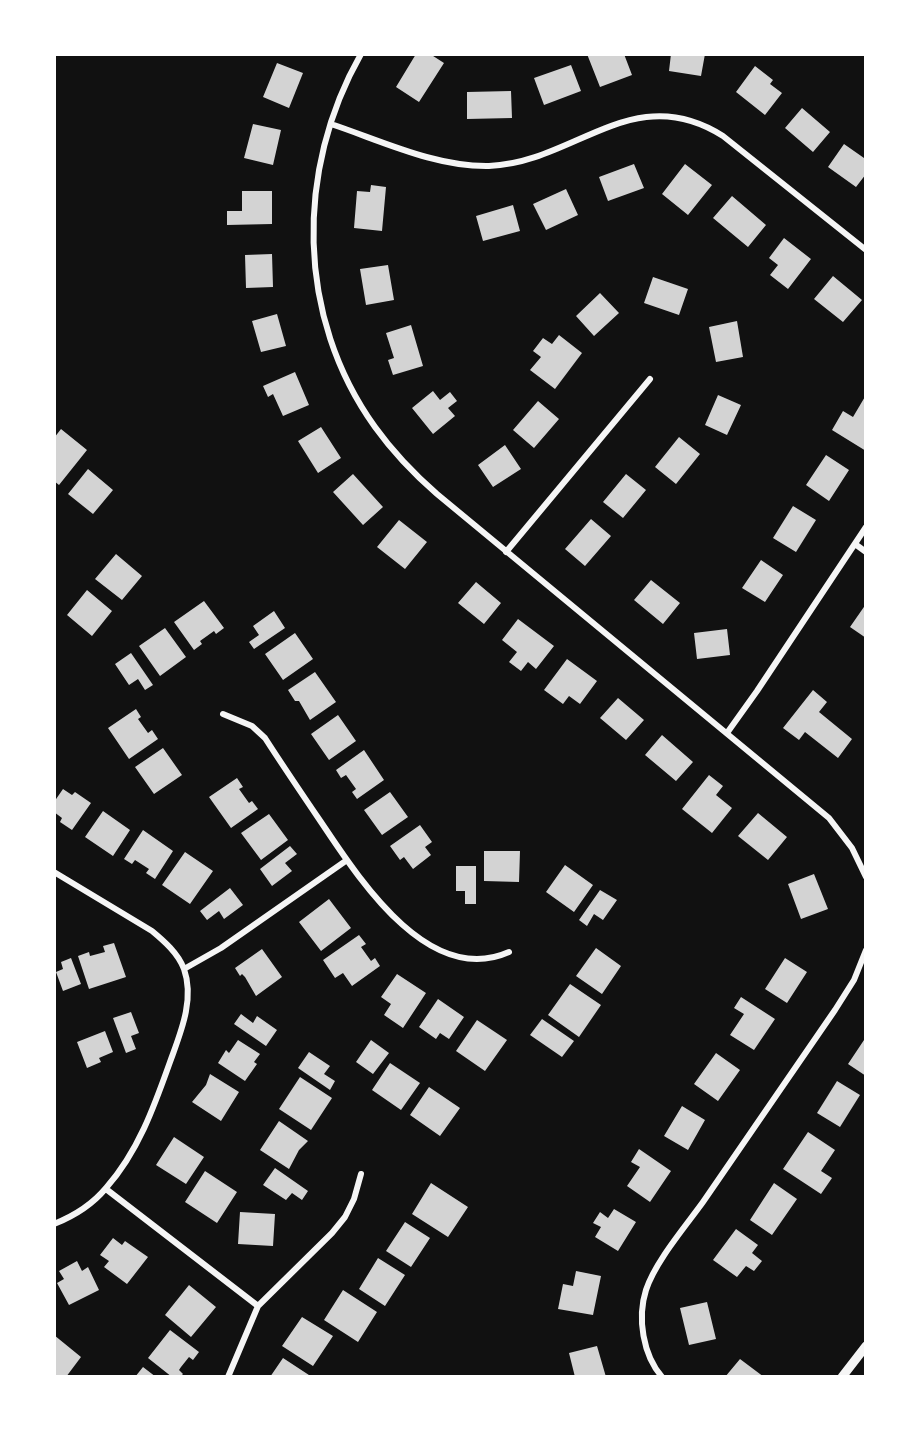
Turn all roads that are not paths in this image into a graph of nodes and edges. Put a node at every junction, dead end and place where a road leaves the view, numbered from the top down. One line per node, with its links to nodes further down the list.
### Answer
1 (361, 54): 2 (street)
2 (331, 124): 3 (street); 7 (street)
3 (866, 250)
4 (650, 379): 7 (street)
5 (866, 527): 6 (street)
6 (855, 544): 8 (street); 10 (street)
7 (506, 552): 10 (street)
8 (866, 552)
9 (223, 714): 11 (street)
10 (727, 733): 13 (street)
11 (347, 860): 15 (street); 16 (street)
12 (54, 872): 16 (street)
13 (866, 878)
14 (866, 950): 23 (street)
15 (509, 952)
16 (184, 969): 18 (street)
17 (361, 1174): 20 (street)
18 (106, 1189): 19 (street); 20 (street)
19 (54, 1224)
20 (258, 1306): 22 (street)
21 (866, 1346): 24 (street)
22 (228, 1377)
23 (662, 1377)
24 (842, 1377)

